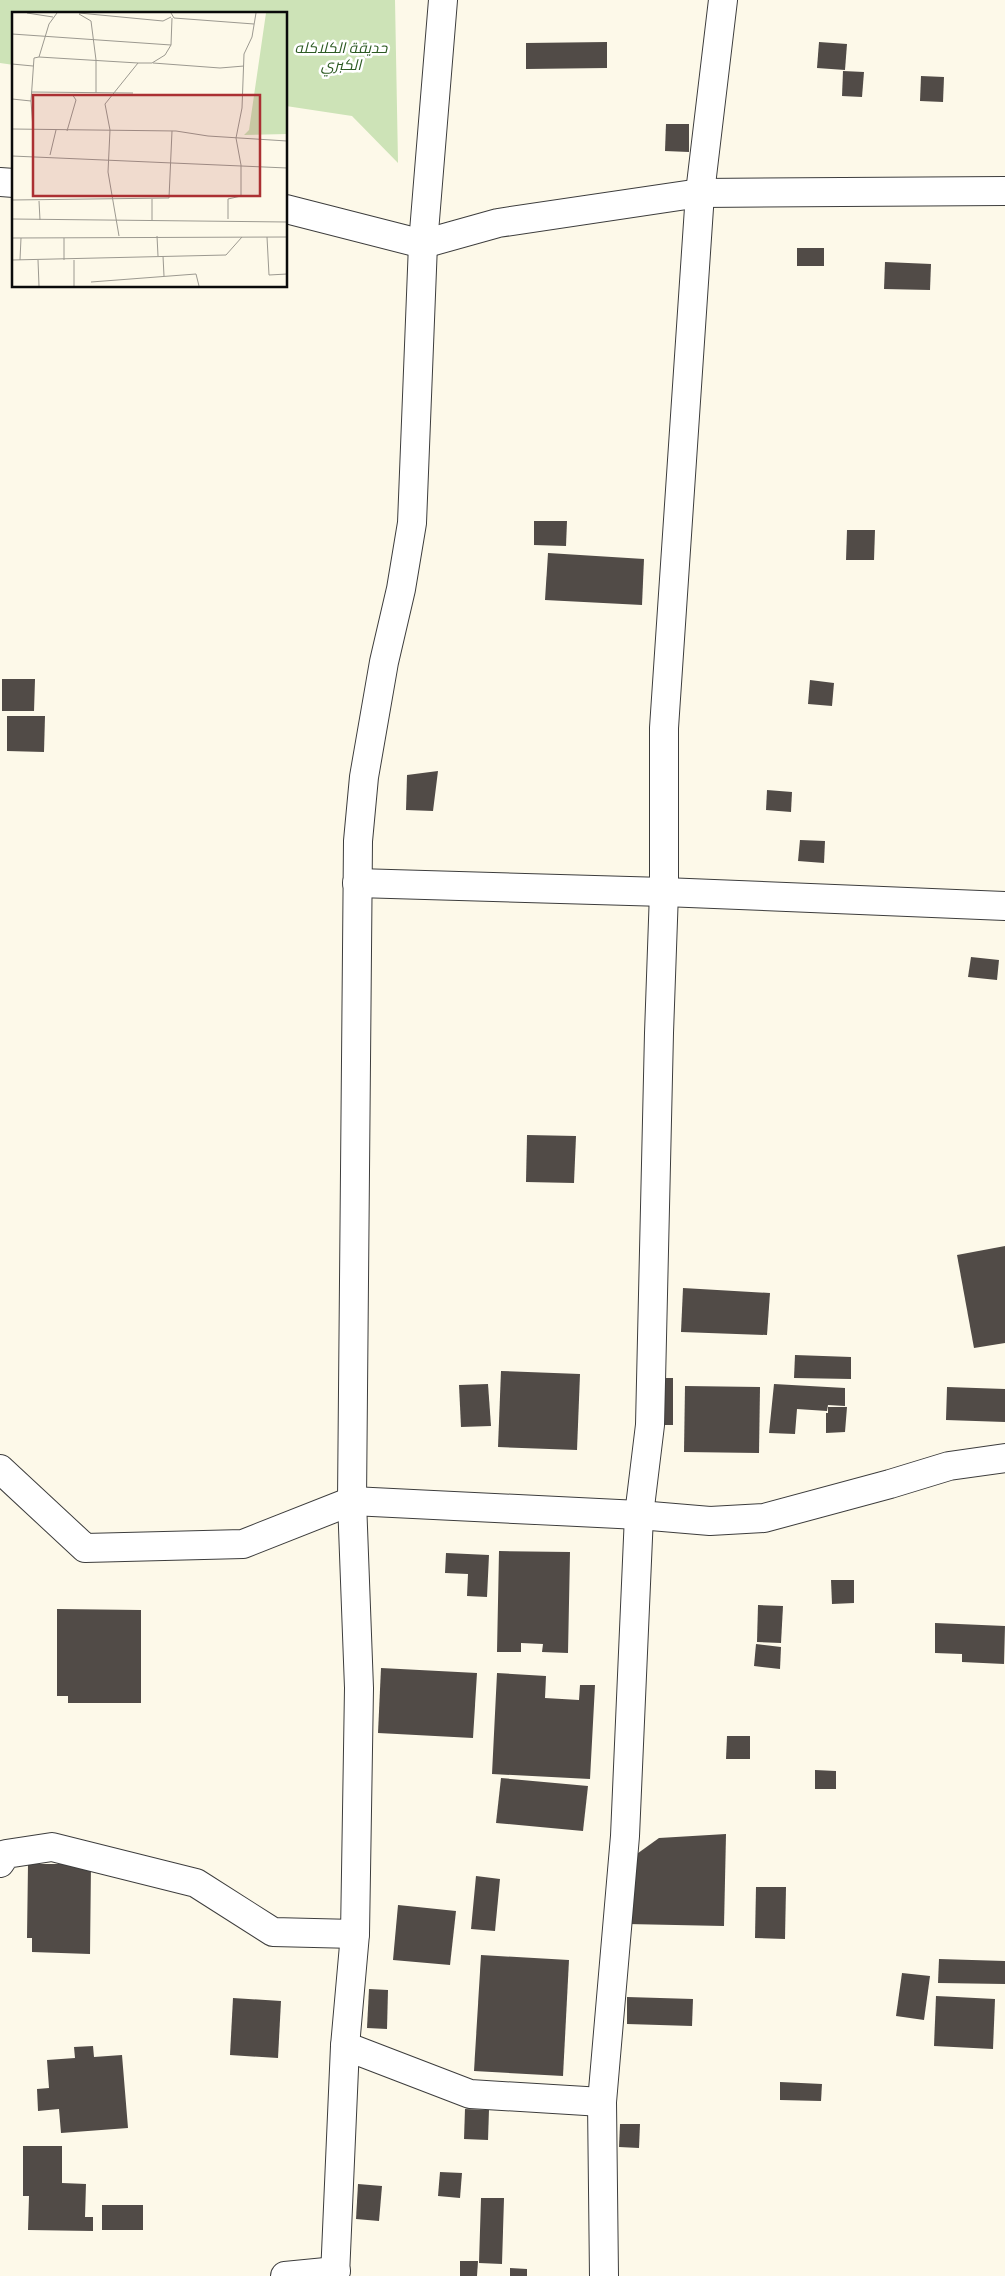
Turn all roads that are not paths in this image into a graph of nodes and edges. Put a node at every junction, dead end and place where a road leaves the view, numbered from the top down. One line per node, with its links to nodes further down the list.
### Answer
1 (442, 0): 6 (street)
2 (723, 0): 4 (street)
3 (1005, 191): 4 (street)
4 (700, 193): 6 (street); 8 (street)
5 (288, 210): 6 (street)
6 (423, 244): 7 (street)
7 (357, 883): 8 (street); 12 (street)
8 (664, 892): 9 (street); 13 (street)
9 (1005, 906)
10 (1005, 1458): 13 (street)
11 (0, 1469): 12 (street)
12 (352, 1501): 13 (street); 15 (street)
13 (639, 1515): 17 (street)
14 (0, 1863): 15 (street)
15 (355, 1934): 16 (street)
16 (345, 2046): 17 (street); 18 (street)
17 (602, 2102): 20 (street)
18 (336, 2274): 19 (street)
19 (285, 2276)
20 (604, 2276)

